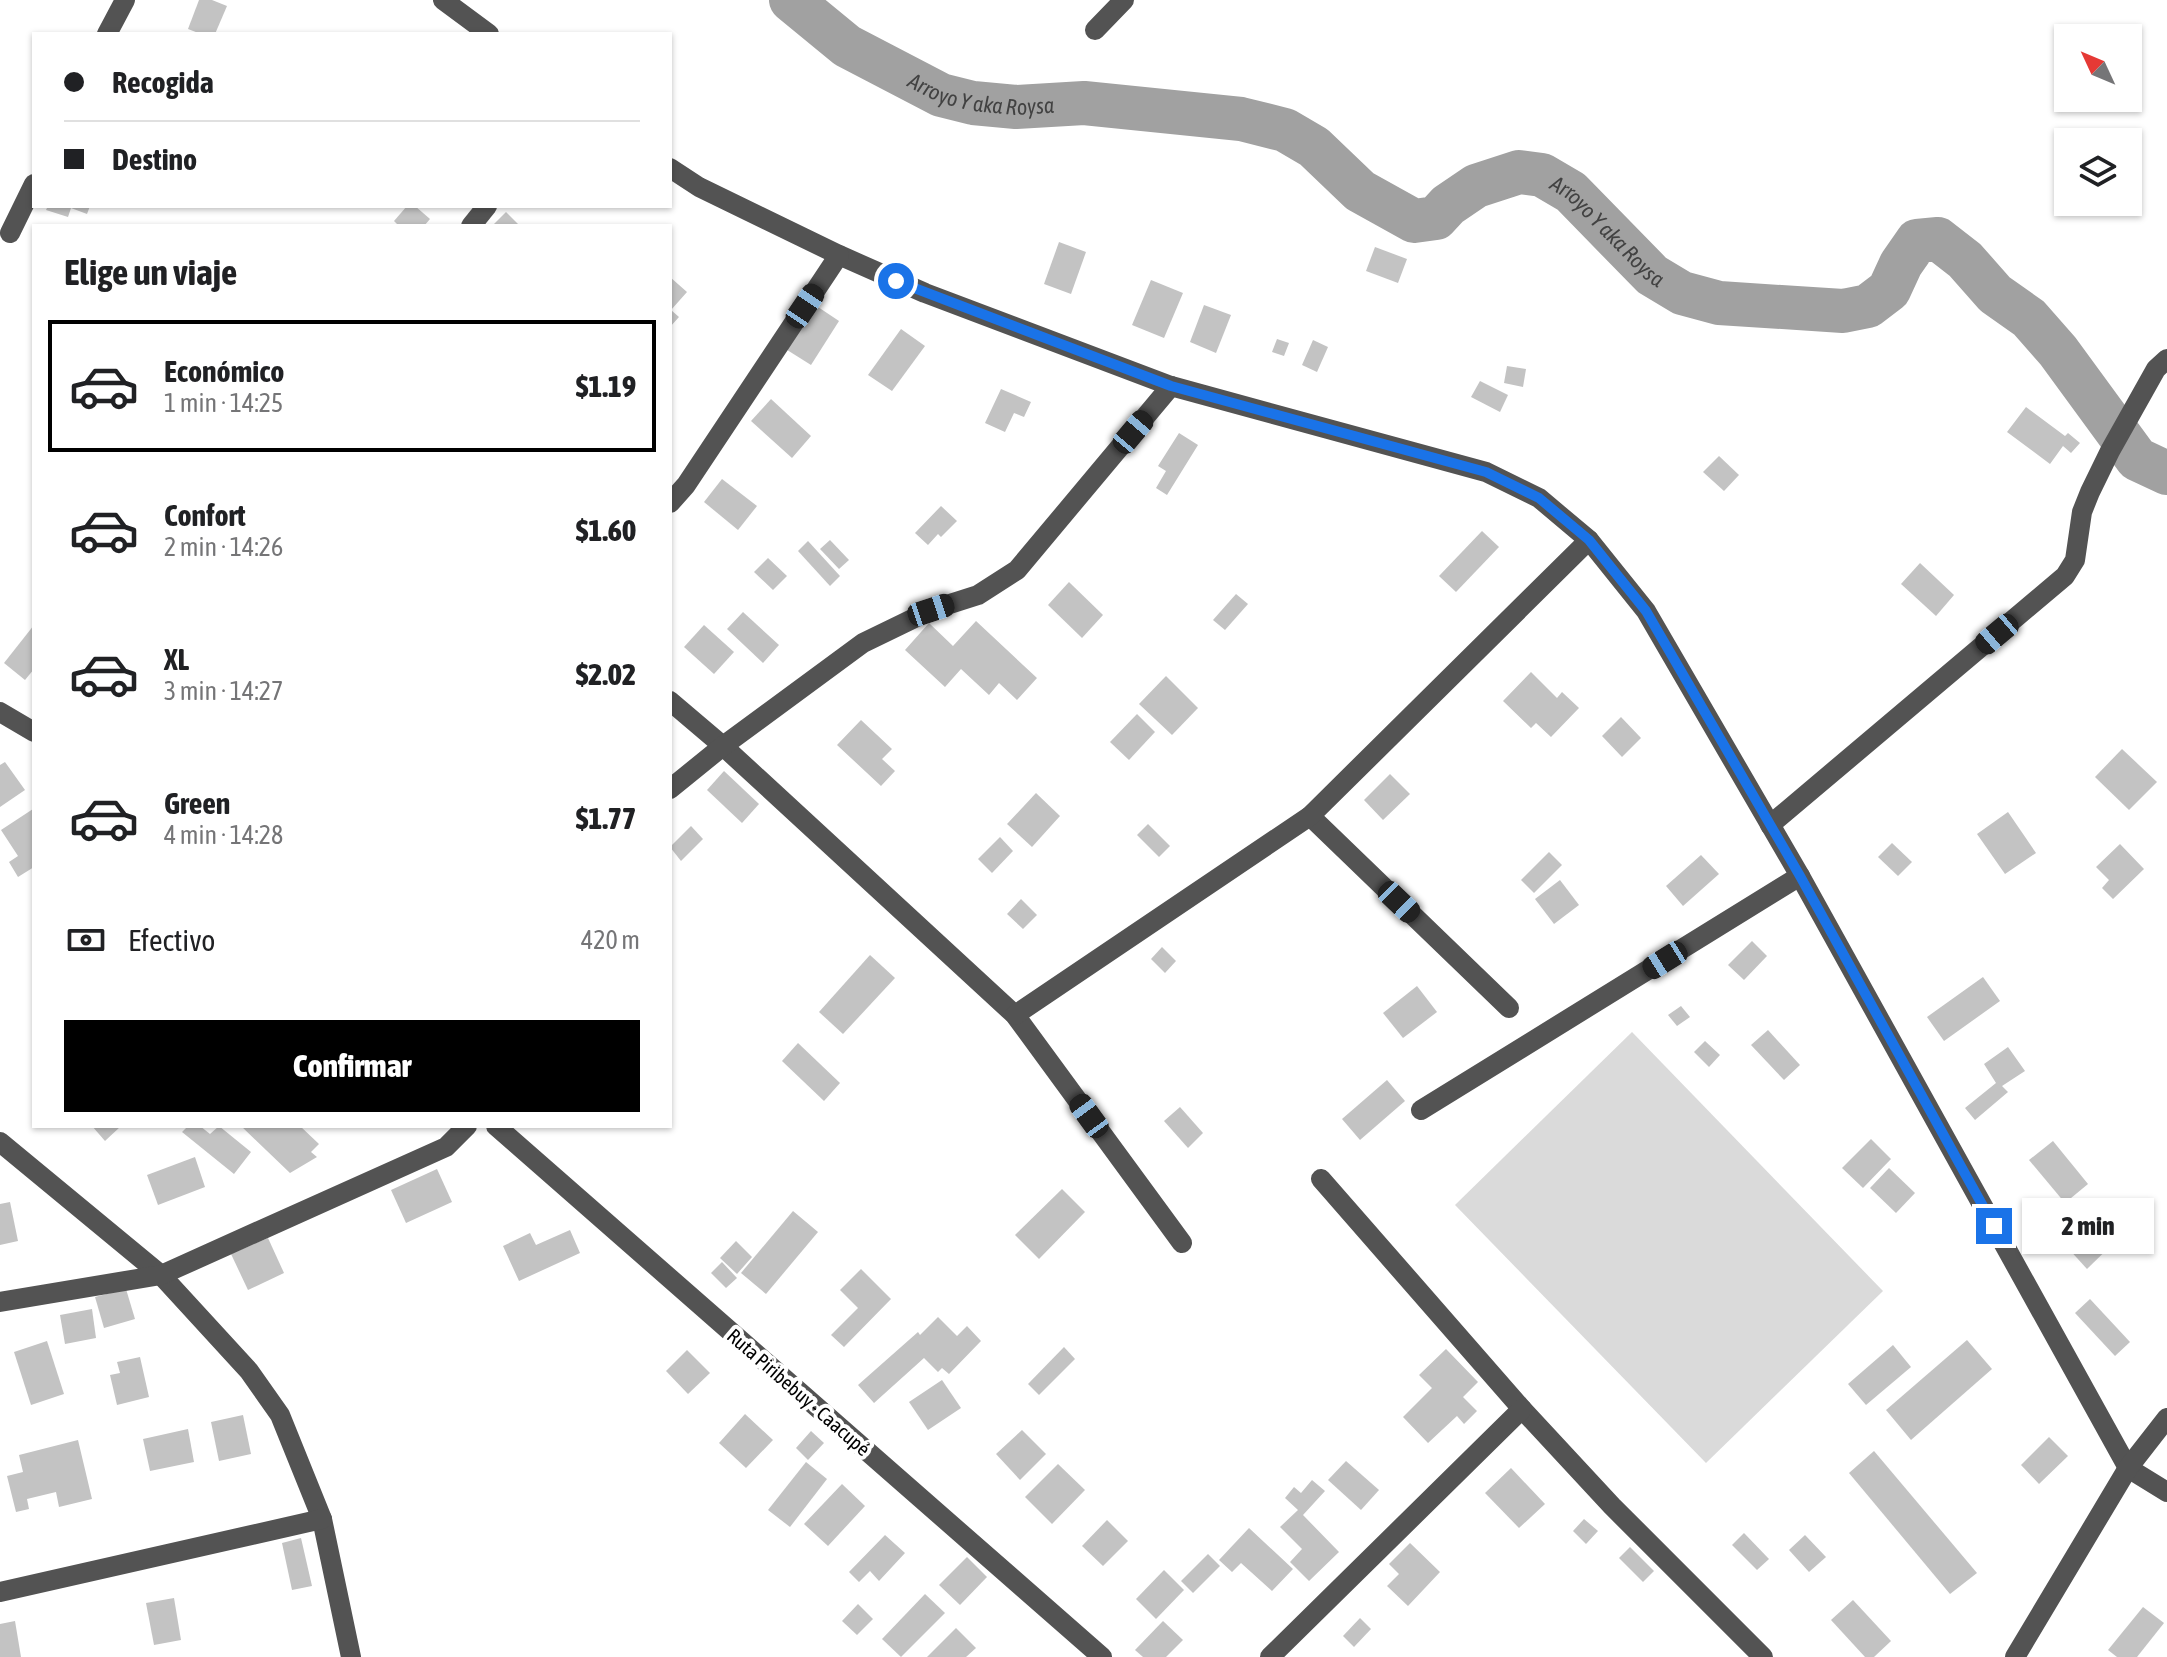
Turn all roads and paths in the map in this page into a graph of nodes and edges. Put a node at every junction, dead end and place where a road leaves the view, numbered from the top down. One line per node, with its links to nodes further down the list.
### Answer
1 (125, 0): 5 (street)
2 (443, 0): 6 (street)
3 (1124, 0): 4 (street)
4 (1095, 30)
5 (108, 32)
6 (486, 32)
7 (672, 169): 12 (street)
8 (32, 188): 11 (street)
9 (485, 208): 10 (street)
10 (473, 224)
11 (10, 233)
12 (839, 255): 14 (street); 15 (street)
13 (2167, 359): 23 (street)
14 (1171, 386): 16 (street); 20 (street)
15 (672, 501)
16 (1589, 540): 22 (street); 23 (street)
17 (672, 703): 20 (street)
18 (0, 712): 19 (street)
19 (32, 731)
20 (723, 746): 21 (street); 26 (street)
21 (672, 787)
22 (1310, 816): 25 (street); 26 (street)
23 (1770, 825): 24 (street)
24 (1800, 876): 27 (street); 37 (street)
25 (1509, 1008)
26 (1015, 1015): 32 (street)
27 (1421, 1110)
28 (465, 1128): 33 (street)
29 (498, 1128): 42 (street, Ruta Piribebuy - Caacupé)
30 (0, 1142): 33 (street)
31 (1321, 1179): 35 (street)
32 (1182, 1243)
33 (161, 1275): 34 (street); 39 (street)
34 (0, 1302)
35 (1522, 1409): 43 (street); 44 (street)
36 (2167, 1418): 37 (street)
37 (2128, 1468): 38 (street); 45 (street)
38 (2167, 1492)
39 (322, 1519): 40 (street); 41 (street)
40 (0, 1592)
41 (351, 1657)
42 (1102, 1657)
43 (1270, 1657)
44 (1763, 1657)
45 (2015, 1657)

